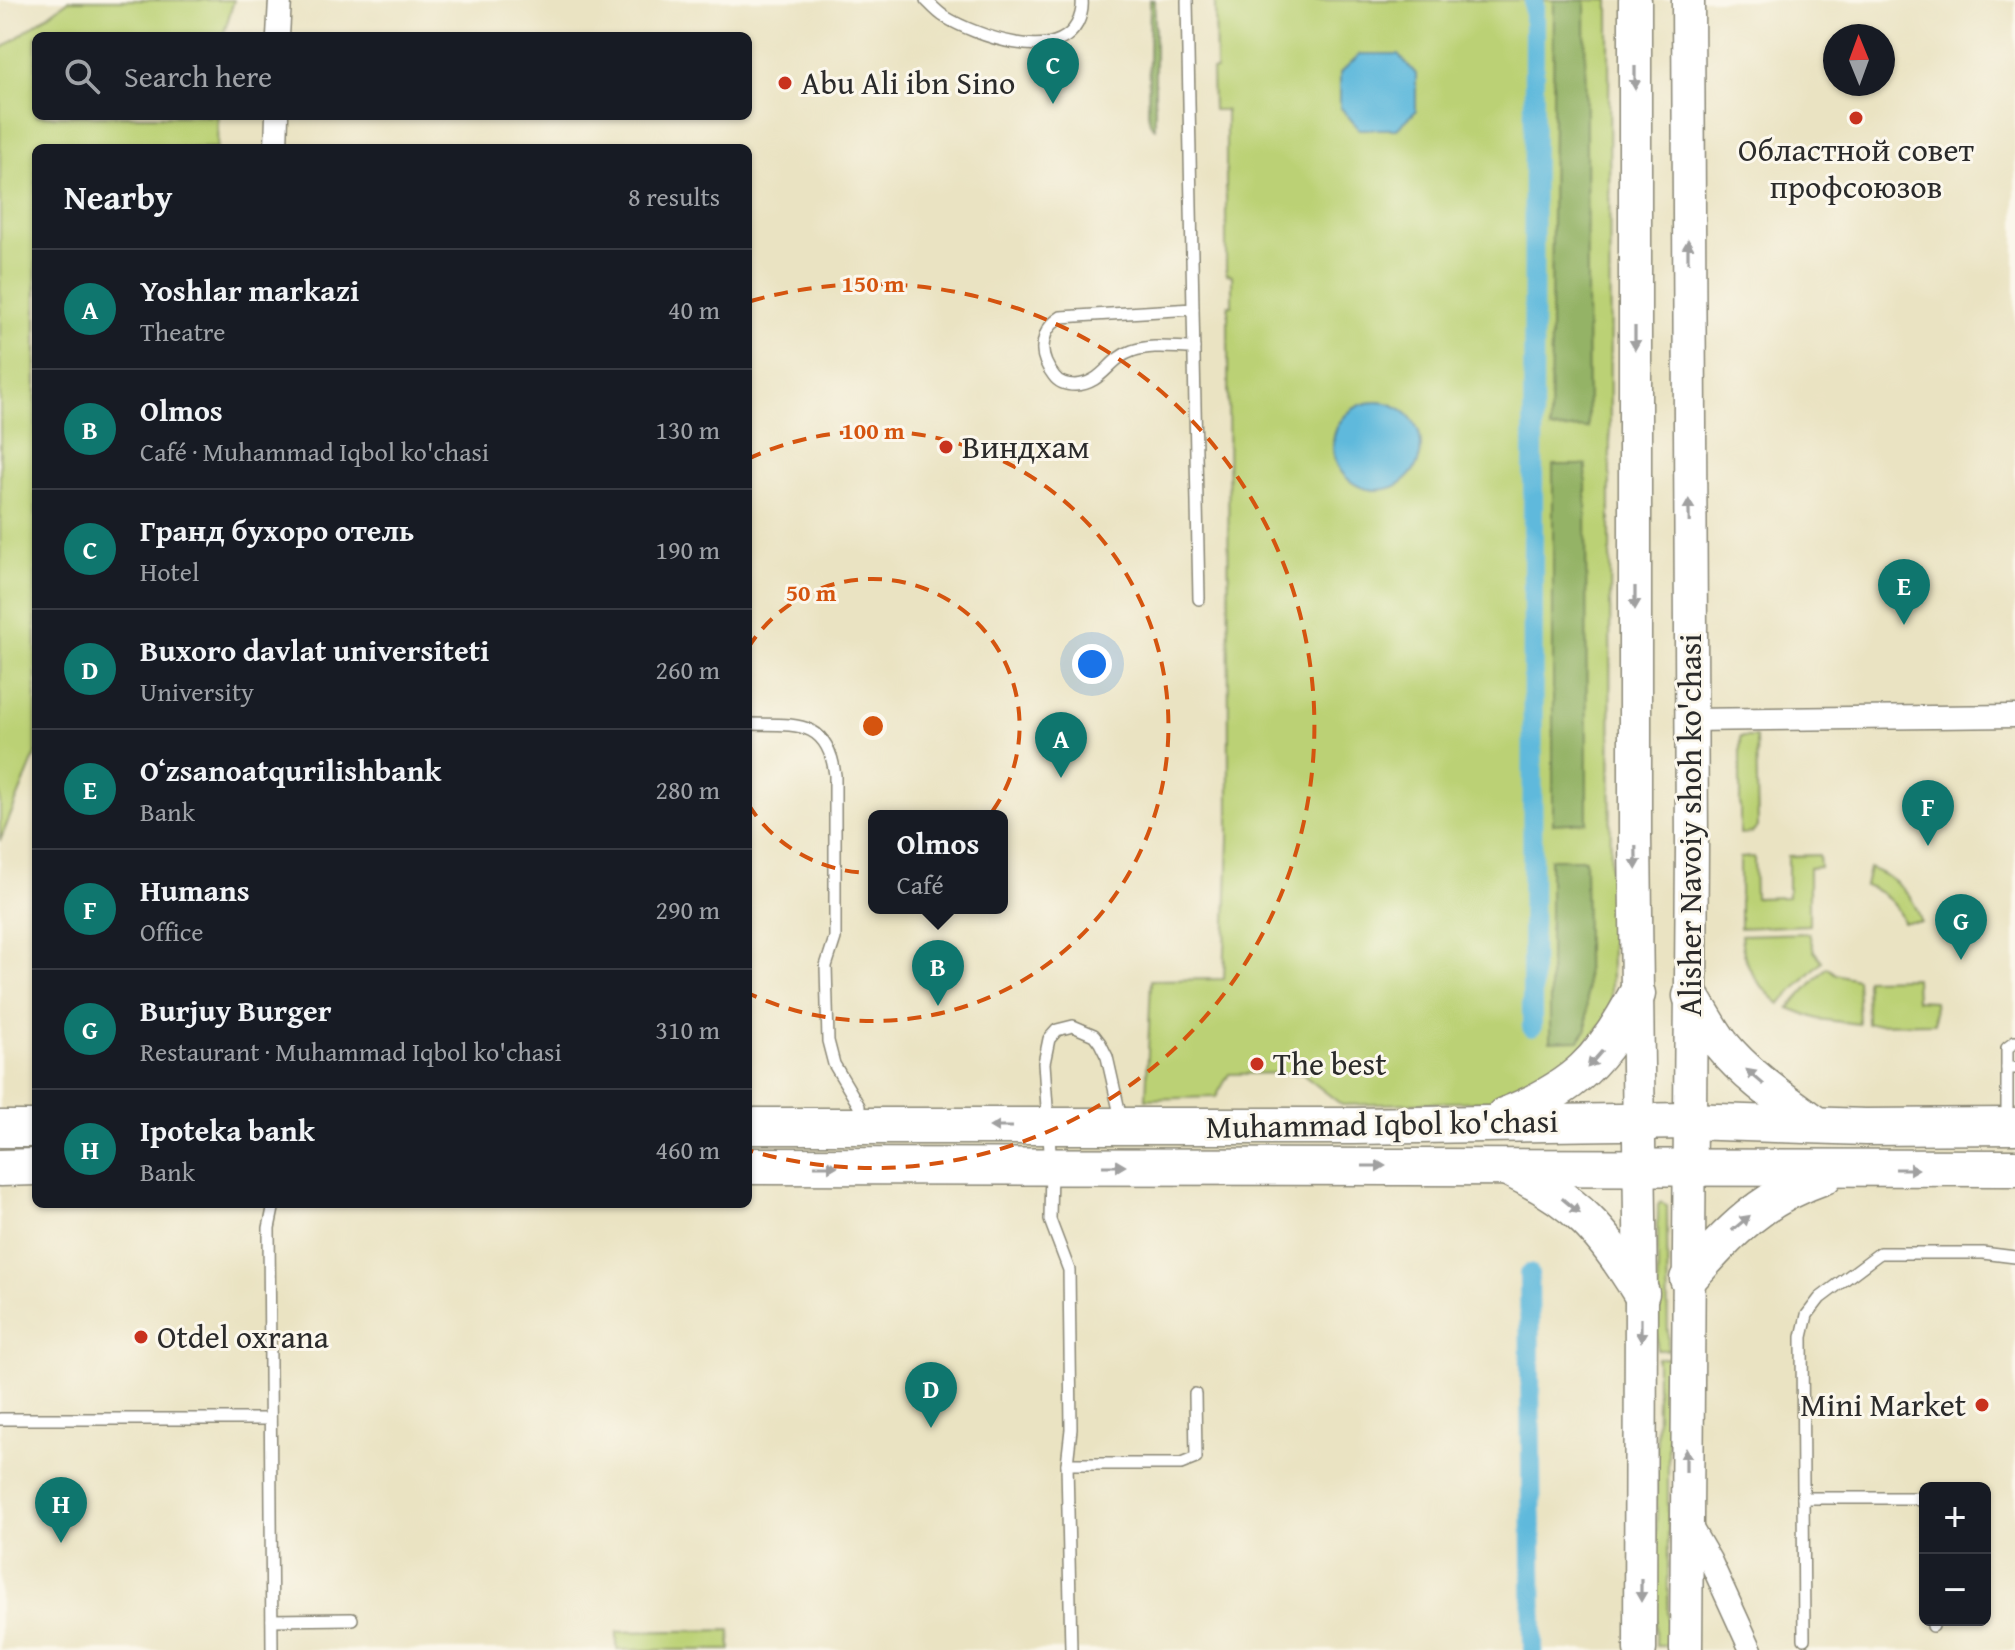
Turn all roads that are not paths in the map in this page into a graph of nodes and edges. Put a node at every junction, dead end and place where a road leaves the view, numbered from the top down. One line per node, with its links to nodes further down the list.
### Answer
1 (280, 0): 7 (street)
2 (926, 0): 3 (lane)
3 (1082, 0)
4 (1187, 0): 10 (lane)
5 (1635, 0): 16 (main road, Alisher Navoiy shoh ko'chasi, one-way to 16)
6 (1688, 0): 14 (main road, Alisher Navoiy shoh ko'chasi, one-way to 6)
7 (278, 32)
8 (277, 120): 9 (street)
9 (276, 144)
10 (1193, 309): 11 (lane); 11 (lane)
11 (1194, 348): 12 (lane)
12 (1199, 599)
13 (2015, 716): 14 (street)
14 (1690, 720): 17 (main road, Alisher Navoiy shoh ko'chasi)
15 (752, 724): 25 (lane)
16 (1637, 994): 21 (main road, one-way to 21); 22 (main road, Alisher Navoiy shoh ko'chasi)
17 (1691, 996): 20 (main road, Alisher Navoiy shoh ko'chasi); 23 (main road, one-way to 17)
18 (2015, 1042): 19 (lane)
19 (2011, 1068): 27 (lane)
20 (1689, 1121): 22 (main road, Muhammad Iqbol ko'chasi); 23 (main road, Muhammad Iqbol ko'chasi); 38 (main road, Alisher Navoiy shoh ko'chasi)
21 (1489, 1122): 22 (main road, Muhammad Iqbol ko'chasi); 26 (main road, Muhammad Iqbol ko'chasi)
22 (1639, 1122): 36 (main road, Alisher Navoiy shoh ko'chasi)
23 (1816, 1124): 27 (main road, Muhammad Iqbol ko'chasi)
24 (752, 1126): 25 (main road, Muhammad Iqbol ko'chasi)
25 (859, 1126): 28 (main road, Muhammad Iqbol ko'chasi, one-way to 25)
26 (1123, 1126): 28 (main road, Muhammad Iqbol ko'chasi); 28 (lane)
27 (2011, 1126)
28 (1048, 1127): 32 (lane)
29 (0, 1129): 30 (main road)
30 (32, 1129)
31 (752, 1166): 32 (main road, Muhammad Iqbol ko'chasi, one-way to 32)
32 (1051, 1166): 34 (main road, Muhammad Iqbol ko'chasi, one-way to 34); 47 (lane)
33 (32, 1167): 35 (main road)
34 (1505, 1167): 36 (main road, Muhammad Iqbol ko'chasi); 43 (main road, one-way to 43)
35 (0, 1168)
36 (1639, 1168): 38 (main road, Muhammad Iqbol ko'chasi); 43 (main road, Alisher Navoiy shoh ko'chasi)
37 (2015, 1168): 39 (main road, Muhammad Iqbol ko'chasi, one-way to 37)
38 (1689, 1169): 39 (main road, Muhammad Iqbol ko'chasi); 42 (main road, Alisher Navoiy shoh ko'chasi)
39 (1842, 1169): 42 (main road, one-way to 39)
40 (273, 1208): 46 (lane)
41 (2015, 1257): 48 (lane)
42 (1688, 1279): 50 (main road, Alisher Navoiy shoh ko'chasi, one-way to 42)
43 (1641, 1293): 56 (main road, Alisher Navoiy shoh ko'chasi, one-way to 56)
44 (1195, 1394): 47 (lane)
45 (0, 1419): 46 (lane)
46 (270, 1419): 52 (lane)
47 (1067, 1464): 55 (lane)
48 (1803, 1498): 49 (lane); 53 (lane)
49 (1919, 1500)
50 (1686, 1519): 57 (main road, Alisher Navoiy shoh ko'chasi); 58 (street)
51 (352, 1619): 52 (lane)
52 (272, 1620): 54 (lane)
53 (1804, 1639)
54 (272, 1650)
55 (1071, 1650)
56 (1640, 1650)
57 (1686, 1650)
58 (1751, 1650)

